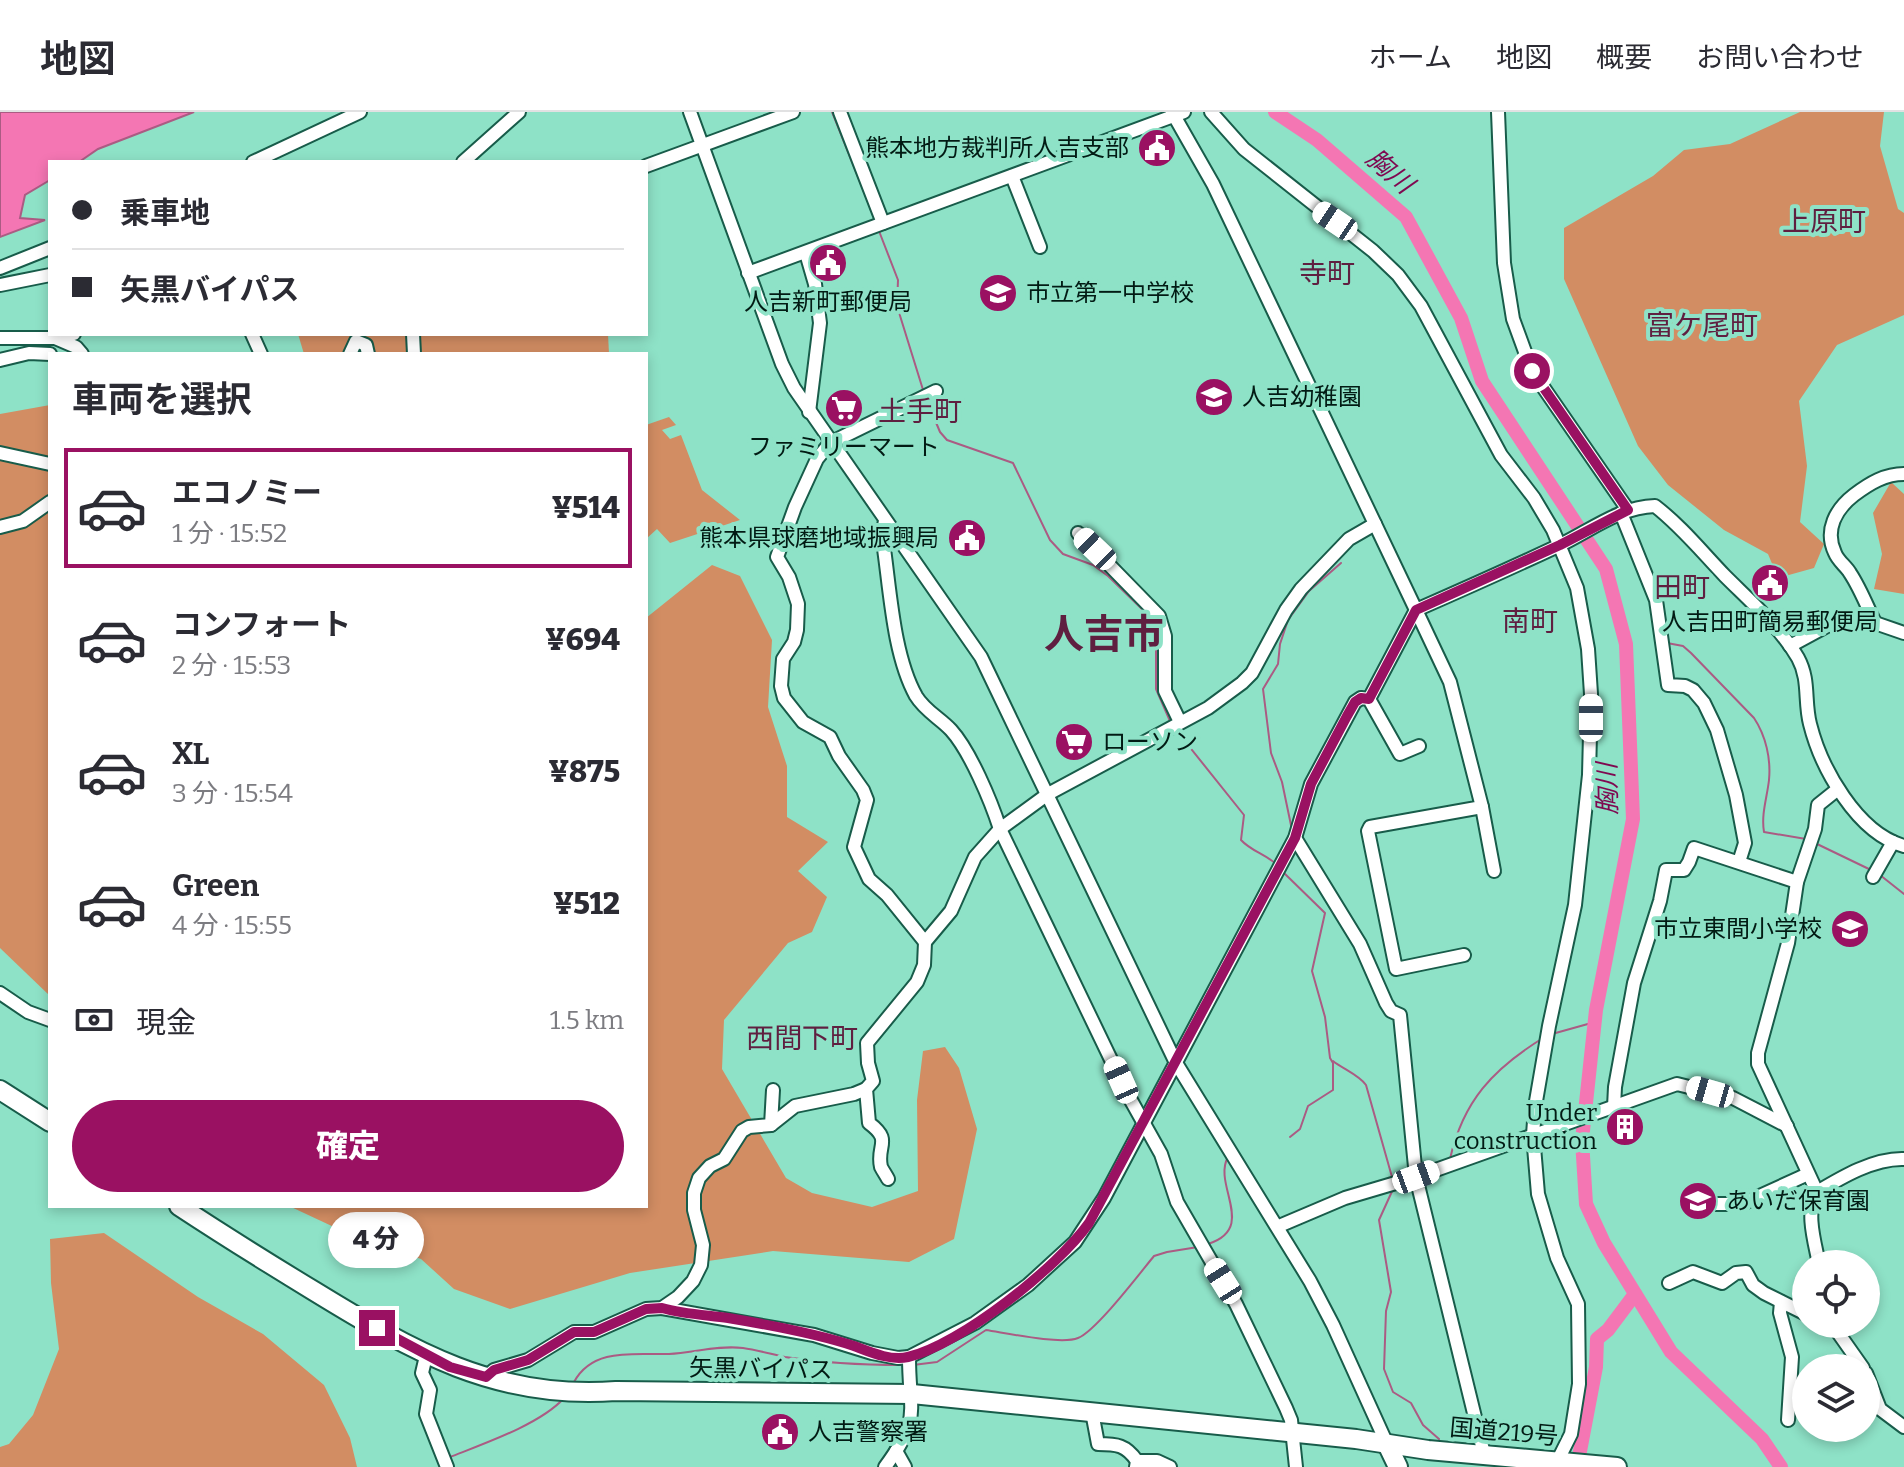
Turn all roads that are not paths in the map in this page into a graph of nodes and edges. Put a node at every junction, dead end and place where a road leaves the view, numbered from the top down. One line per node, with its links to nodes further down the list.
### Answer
1 (360, 112): 10 (street)
2 (519, 112): 11 (street)
3 (690, 112): 9 (street)
4 (793, 112): 9 (street)
5 (840, 112): 14 (street)
6 (1211, 112): 42 (street)
7 (1498, 112): 37 (street)
8 (1177, 114): 13 (street); 39 (street)
9 (702, 146): 12 (street); 19 (street)
10 (257, 160)
11 (465, 160)
12 (648, 165)
13 (1012, 176): 14 (street); 15 (street)
14 (883, 223): 17 (street)
15 (1040, 247)
16 (48, 249): 18 (street)
17 (806, 253): 19 (street); 31 (street)
18 (0, 268)
19 (748, 273): 31 (street)
20 (48, 275): 21 (street)
21 (0, 285)
22 (64, 336): 24 (street)
23 (0, 338): 24 (street)
24 (55, 338): 25 (street)
25 (80, 352)
26 (351, 352): 27 (street)
27 (368, 352)
28 (48, 354): 29 (street)
29 (0, 360)
30 (936, 391): 32 (street)
31 (809, 412): 32 (street)
32 (830, 443): 38 (street); 60 (street)
33 (0, 453): 34 (street)
34 (48, 464)
35 (1904, 474): 44 (street)
36 (48, 503): 40 (street)
37 (1624, 512): 42 (street); 46 (street); 56 (street)
38 (885, 521): 51 (street); 53 (street)
39 (1375, 524): 43 (street); 48 (street)
40 (0, 527)
41 (1078, 533): 48 (street)
42 (1563, 544): 43 (street); 73 (street)
43 (1416, 610): 47 (street); 52 (street)
44 (1875, 623): 45 (street); 46 (street)
45 (1904, 633)
46 (1790, 646): 50 (street)
47 (1369, 699): 49 (street); 54 (street)
48 (1180, 722): 51 (street)
49 (1419, 746)
50 (1838, 789): 55 (street); 59 (street)
51 (1048, 794): 53 (street); 64 (street)
52 (1482, 807): 57 (street); 61 (street)
53 (1000, 829): 60 (street); 70 (street)
54 (1295, 838): 64 (street); 76 (street)
55 (1898, 844): 58 (street)
56 (1739, 862): 59 (street); 68 (street)
57 (1494, 871)
58 (1873, 877)
59 (1797, 882): 72 (street)
60 (925, 942): 65 (street)
61 (1464, 955)
62 (0, 993): 63 (street)
63 (48, 1019)
64 (1176, 1063): 70 (street); 81 (street)
65 (866, 1089): 71 (street); 77 (street)
66 (773, 1090): 71 (street)
67 (1, 1096): 69 (highway)
68 (1611, 1108): 72 (street); 73 (street)
69 (48, 1121)
70 (1145, 1122): 88 (street); 95 (street)
71 (771, 1125): 86 (street)
72 (1787, 1126): 75 (street)
73 (1536, 1134): 76 (street); 99 (street)
74 (1904, 1159): 78 (street)
75 (1808, 1174): 78 (street); 79 (street)
76 (1416, 1177): 81 (street); 98 (street)
77 (888, 1179)
78 (1817, 1192): 82 (street)
79 (1713, 1204)
80 (182, 1208): 87 (highway, 矢黒バイパス)
81 (1279, 1226): 96 (street)
82 (1817, 1250)
83 (1669, 1283): 84 (street)
84 (1781, 1302): 85 (street); 93 (street)
85 (1792, 1307)
86 (662, 1308): 88 (street); 89 (street)
87 (426, 1356): 89 (highway, 矢黒バイパス); 101 (street)
88 (909, 1357): 90 (street)
89 (486, 1377): 90 (highway, 矢黒バイパス)
90 (912, 1394): 92 (highway, 矢黒バイパス); 97 (street)
91 (1880, 1409): 94 (street)
92 (1092, 1412): 95 (highway, 矢黒バイパス); 100 (street)
93 (1788, 1420)
94 (1904, 1427)
95 (1293, 1433): 96 (highway, 矢黒バイパス); 105 (street)
96 (1387, 1444): 98 (highway, 国道219号); 106 (highway)
97 (896, 1451): 102 (street); 103 (street)
98 (1484, 1454): 99 (highway, 国道219号)
99 (1563, 1461): 107 (highway, 国道219号)
100 (1136, 1464): 104 (street)
101 (447, 1467)
102 (885, 1467)
103 (905, 1467)
104 (1170, 1467)
105 (1296, 1467)
106 (1398, 1467)
107 (1617, 1467)

